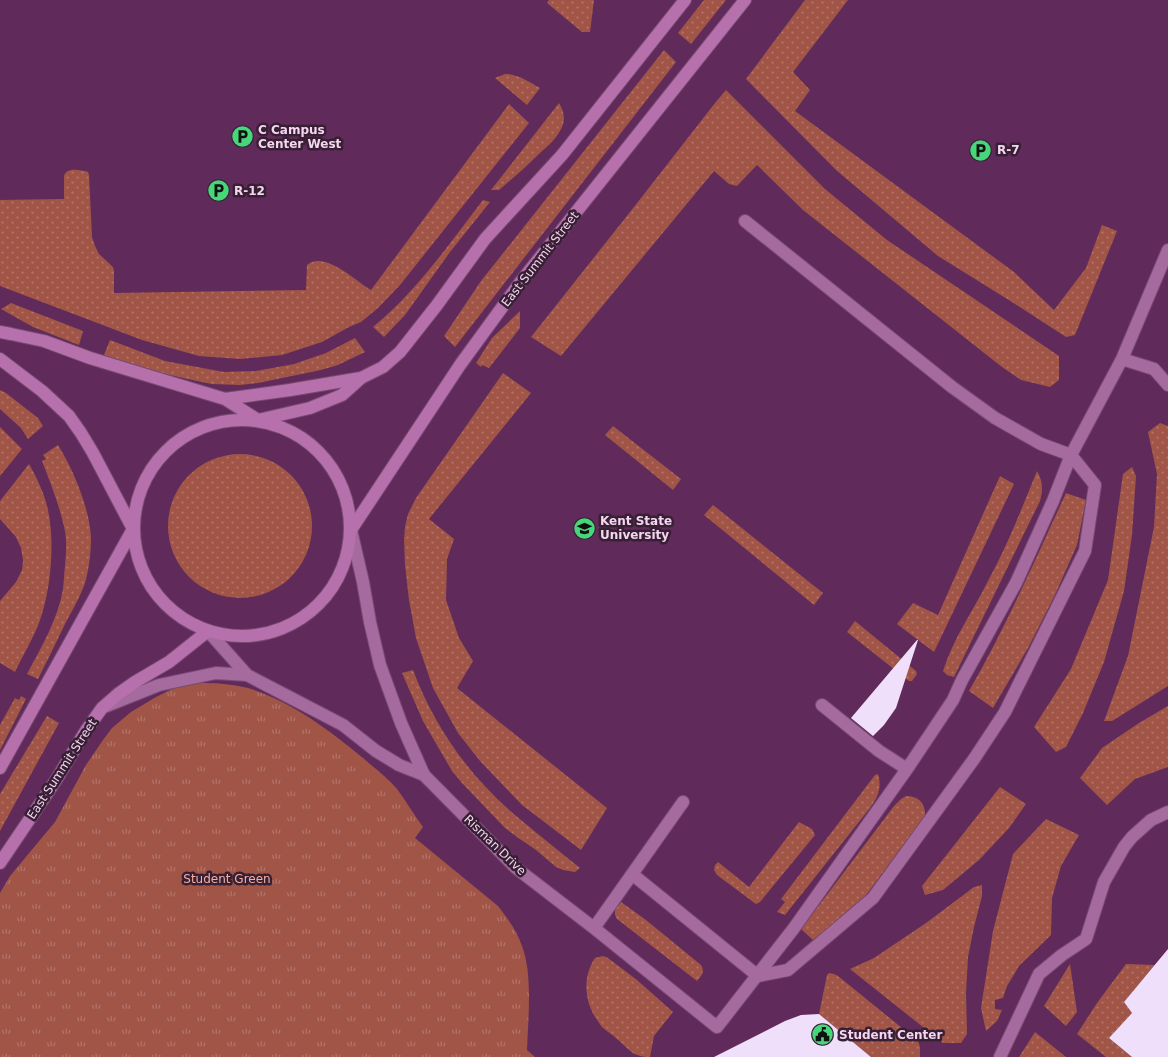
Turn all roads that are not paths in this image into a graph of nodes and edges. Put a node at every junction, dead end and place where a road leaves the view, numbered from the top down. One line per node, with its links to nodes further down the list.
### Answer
1 (685, 0): 8 (main road)
2 (745, 0): 14 (main road, East Summit Street)
3 (745, 221): 12 (street)
4 (1168, 250): 6 (street)
5 (0, 332): 10 (main road)
6 (1122, 358): 9 (street); 12 (street)
7 (0, 360): 13 (main road)
8 (361, 378): 10 (main road); 11 (main road)
9 (1168, 385)
10 (225, 399): 11 (main road)
11 (258, 420): 13 (main road); 14 (main road)
12 (1071, 455): 20 (street); 27 (street)
13 (133, 528): 15 (main road); 19 (main road)
14 (351, 530): 15 (main road); 21 (street)
15 (208, 631): 16 (street); 18 (main road, East Summit Street)
16 (247, 675): 18 (street); 21 (street)
17 (822, 705): 20 (street)
18 (102, 708): 24 (main road, East Summit Street)
19 (0, 768)
20 (907, 769): 27 (street)
21 (424, 775): 26 (street, Risman Drive)
22 (683, 802): 25 (street)
23 (1168, 812): 28 (street)
24 (0, 863)
25 (632, 874): 26 (street); 27 (street)
26 (594, 928): 27 (street, Risman Drive)
27 (758, 976)
28 (1000, 1057)

